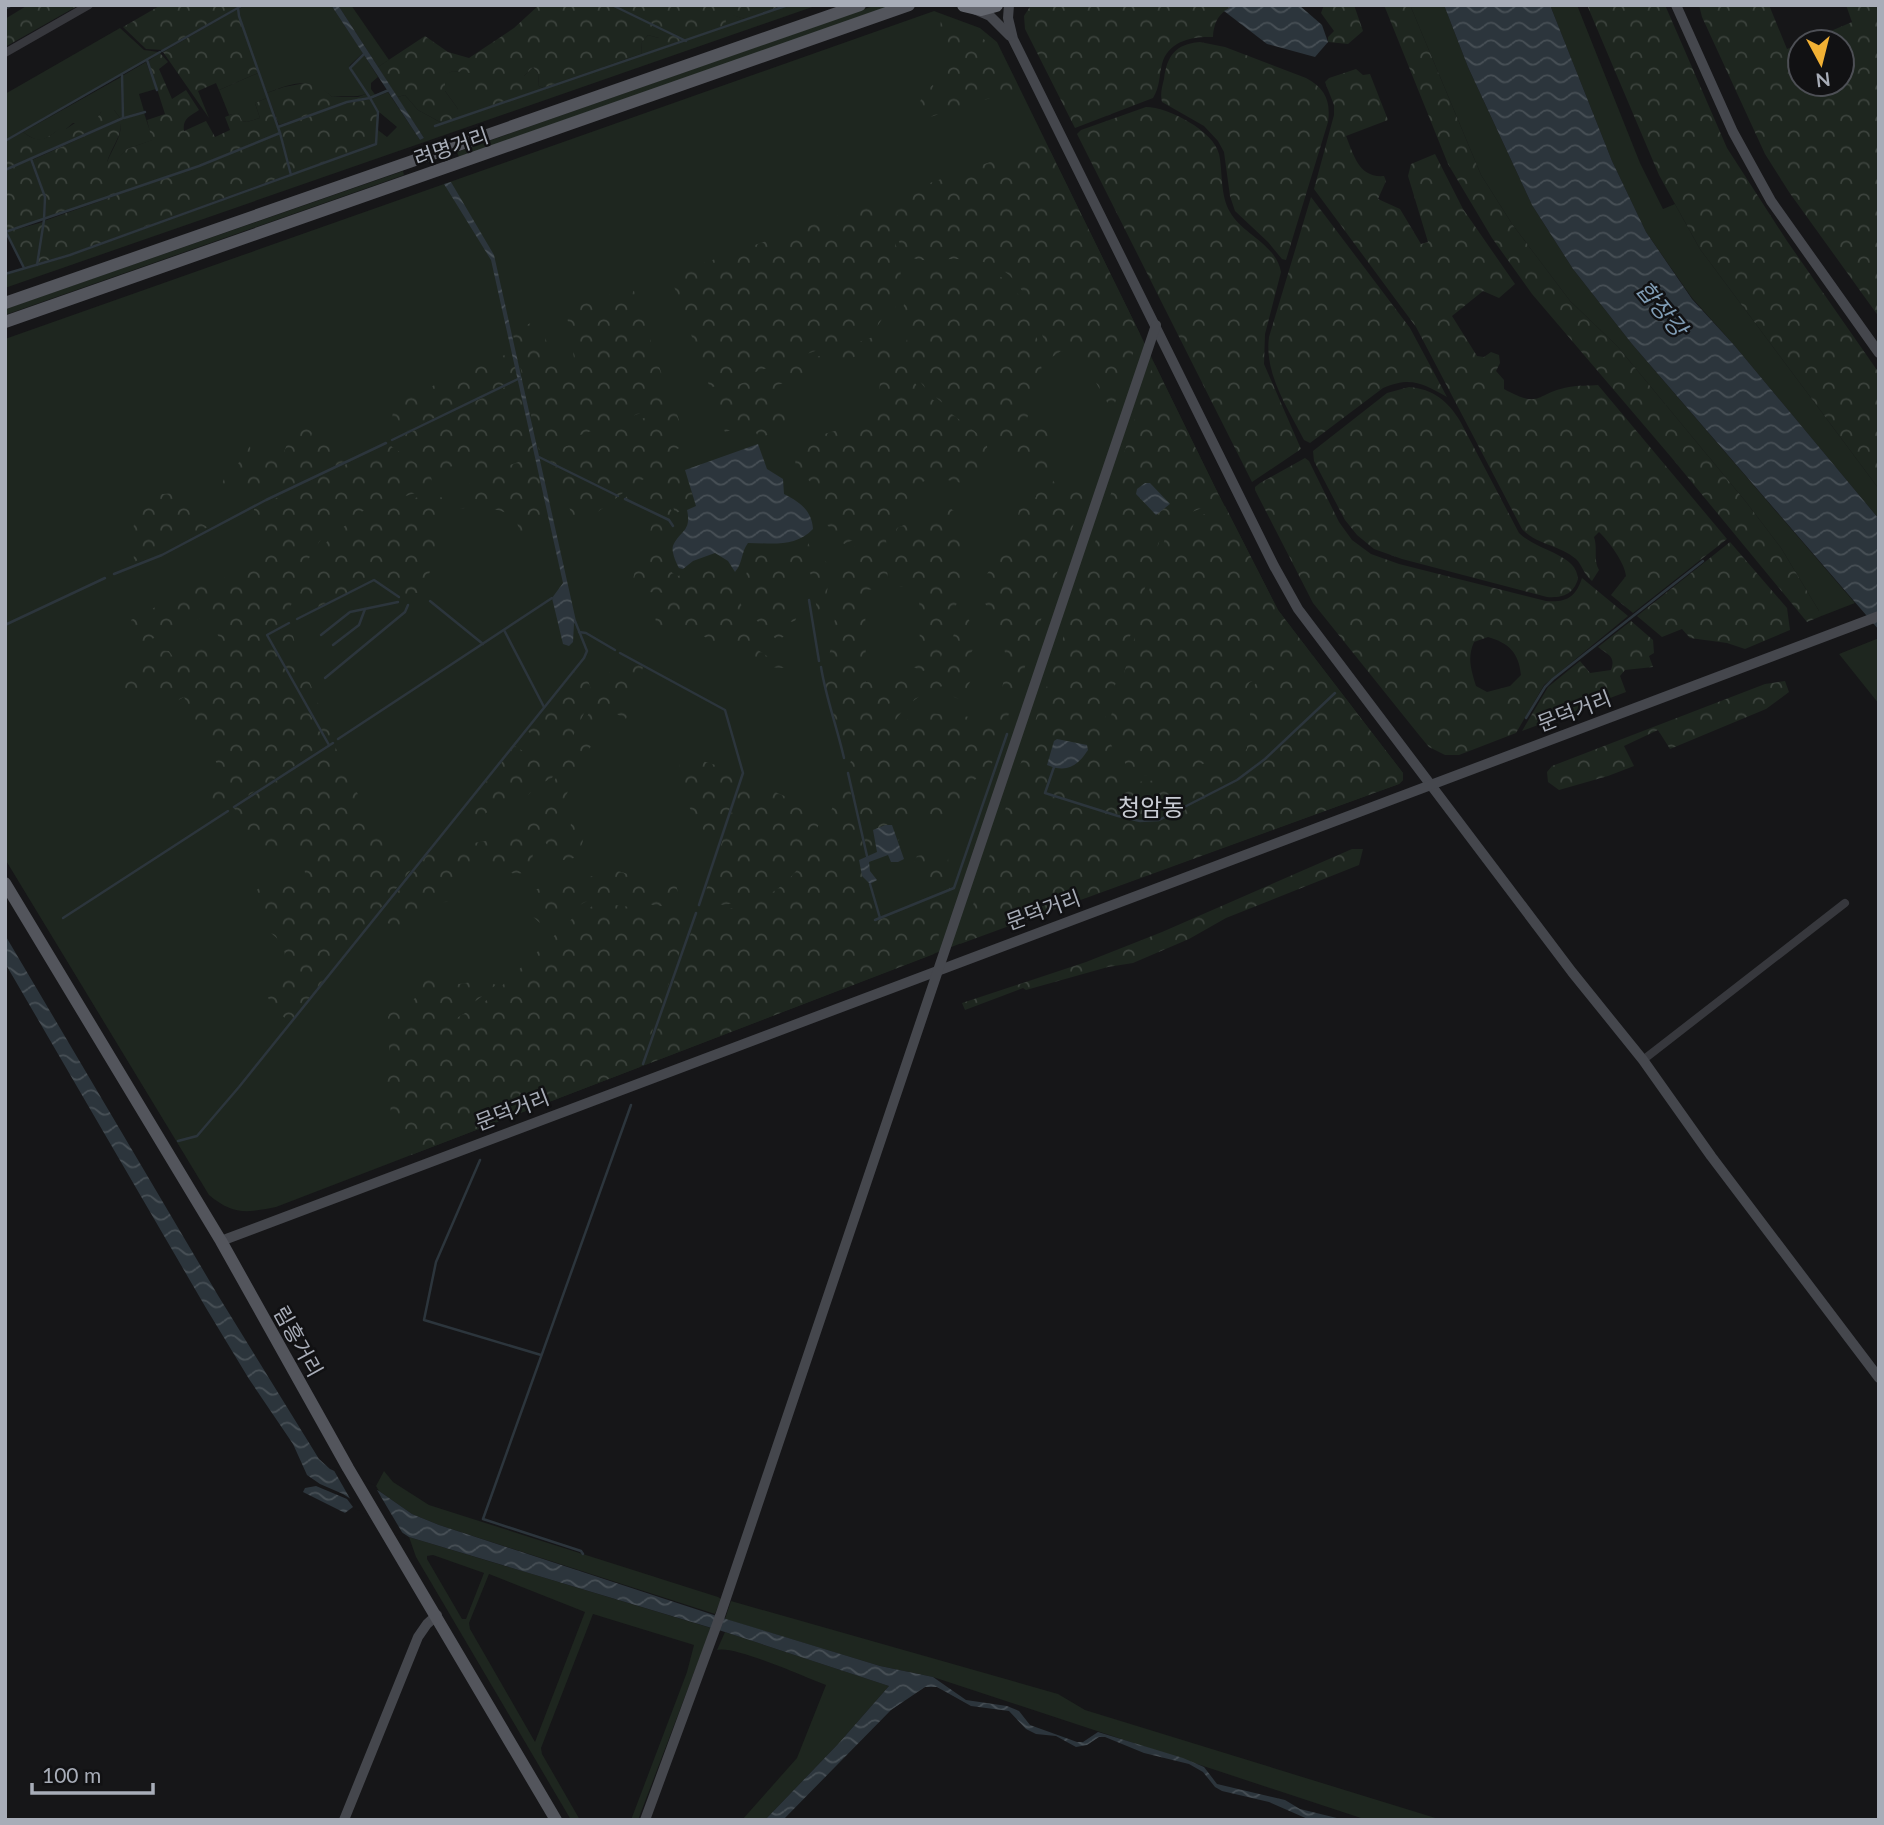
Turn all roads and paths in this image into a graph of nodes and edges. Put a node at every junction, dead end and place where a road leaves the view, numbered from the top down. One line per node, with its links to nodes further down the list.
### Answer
1 (89, 5): 9 (street)
2 (860, 5): 10 (main road, 려명거리)
3 (909, 5): 11 (main road, 려명거리)
4 (996, 5): 7 (highway)
5 (1009, 5): 8 (street)
6 (1676, 5): 13 (street)
7 (967, 7): 8 (street)
8 (1013, 39): 12 (street)
9 (5, 53)
10 (5, 303)
11 (5, 322)
12 (1156, 325): 15 (street); 24 (street)
13 (1879, 353)
14 (1879, 616): 15 (street, 문덕거리)
15 (1432, 784): 18 (street); 19 (street, 문덕거리)
16 (5, 883): 19 (main road, 림흥거리)
17 (1845, 903): 18 (street)
18 (1643, 1060): 20 (street)
19 (221, 1241): 21 (main road, 림흥거리)
20 (1879, 1378)
21 (438, 1615): 22 (street); 23 (main road, 림흥거리)
22 (344, 1820)
23 (556, 1820)
24 (645, 1820)

